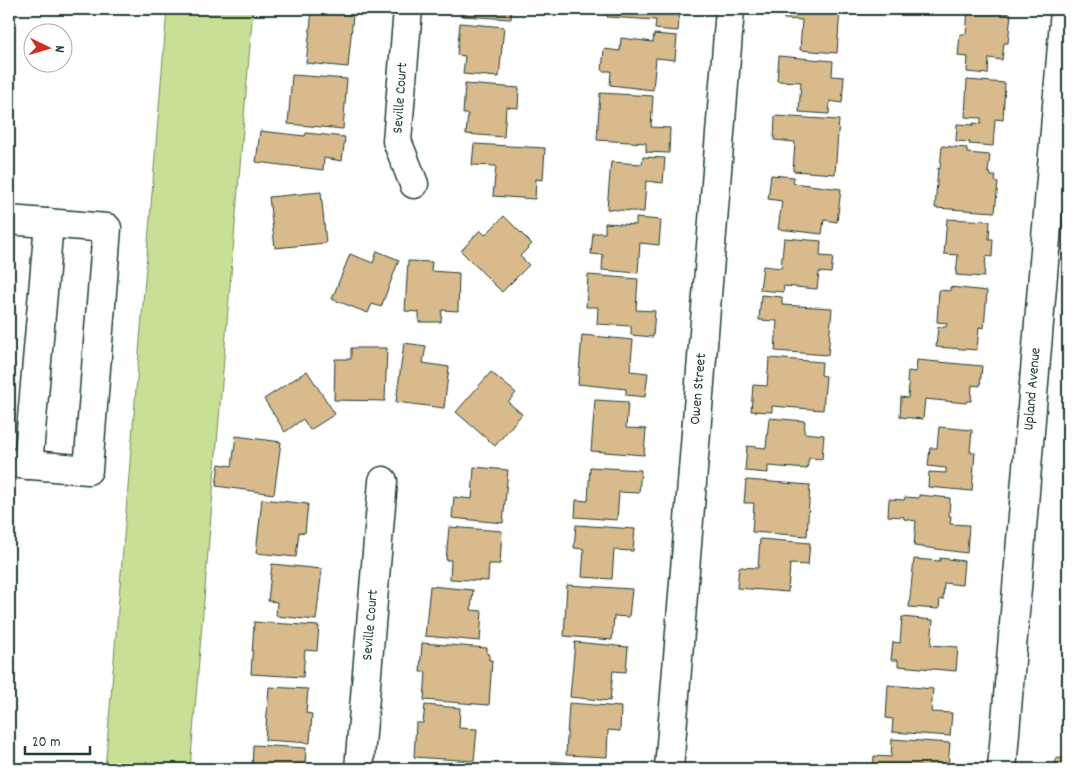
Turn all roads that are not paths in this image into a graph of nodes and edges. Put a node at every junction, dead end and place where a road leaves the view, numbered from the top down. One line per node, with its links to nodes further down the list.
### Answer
1 (408, 9): 4 (street, Seville Court)
2 (730, 9): 10 (street, Owen Street)
3 (1065, 9): 11 (street, Upland Avenue)
4 (414, 184)
5 (9, 220): 6 (street)
6 (49, 223): 7 (street); 7 (street)
7 (18, 464)
8 (383, 480): 9 (street, Seville Court)
9 (359, 769)
10 (669, 769)
11 (1002, 769)

